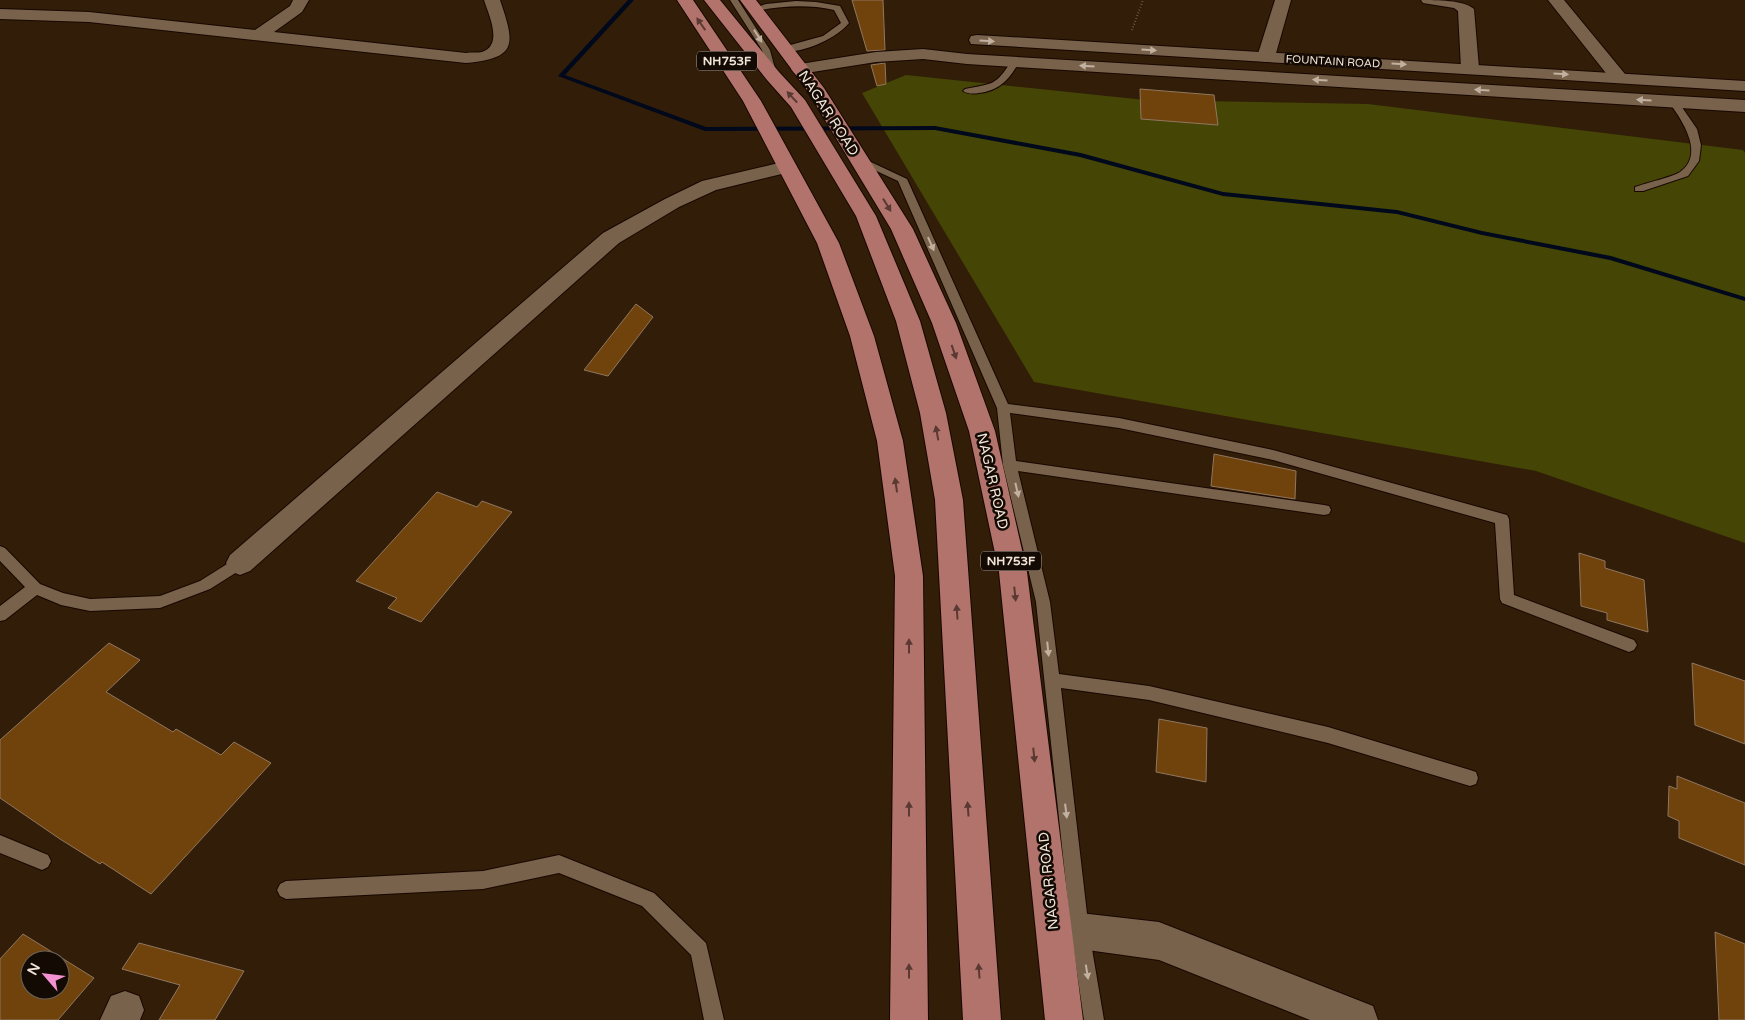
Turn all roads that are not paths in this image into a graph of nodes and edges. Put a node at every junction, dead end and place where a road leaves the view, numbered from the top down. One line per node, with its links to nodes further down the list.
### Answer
1 (33, 0): 11 (street)
2 (300, 0): 12 (street)
3 (492, 0): 12 (street)
4 (685, 0): 14 (highway, NH753F, one-way to 4)
5 (712, 0): 21 (highway)
6 (734, 0): 21 (lane, one-way to 21)
7 (1283, 0): 16 (street)
8 (1428, 0): 18 (street)
9 (1556, 0): 22 (street)
10 (751, 4): 13 (highway, NAGAR ROAD / NH753F); 13 (lane)
11 (8, 14): 12 (street)
12 (259, 35)
13 (786, 50): 19 (highway, NAGAR ROAD / NH753F)
14 (722, 54): 21 (highway); 30 (highway, NH753F)
15 (923, 54): 16 (street, FOUNTAIN ROAD, one-way to 16); 17 (street, FOUNTAIN ROAD); 19 (street, FOUNTAIN ROAD)
16 (1266, 57): 18 (street, FOUNTAIN ROAD, one-way to 18)
17 (1015, 62): 24 (lane); 25 (street, FOUNTAIN ROAD, one-way to 17)
18 (1470, 68): 20 (street, FOUNTAIN ROAD)
19 (800, 69): 28 (highway, NAGAR ROAD / NH753F)
20 (1496, 70): 22 (street, FOUNTAIN ROAD, one-way to 22); 25 (street)
21 (773, 76): 28 (highway, one-way to 21)
22 (1619, 78): 23 (street, FOUNTAIN ROAD)
23 (1745, 86)
24 (968, 91)
25 (1506, 91): 26 (street, FOUNTAIN ROAD, one-way to 25)
26 (1674, 102): 27 (street, FOUNTAIN ROAD); 31 (lane)
27 (1745, 106)
28 (827, 128): 29 (highway, NAGAR ROAD / NH753F); 48 (highway, one-way to 28)
29 (858, 159): 32 (lane, one-way to 32); 49 (highway, NAGAR ROAD / NH753F, one-way to 49)
30 (787, 167): 36 (street); 47 (highway, NH753F, one-way to 30)
31 (1638, 189)
32 (1003, 408): 33 (lane); 39 (lane)
33 (1010, 465): 34 (lane); 40 (lane, one-way to 40)
34 (1324, 510)
35 (0, 552): 37 (lane)
36 (240, 563): 37 (lane)
37 (35, 588): 38 (lane)
38 (0, 615)
39 (1630, 645)
40 (1051, 680): 41 (lane); 45 (lane, one-way to 45)
41 (1470, 778)
42 (0, 844): 43 (lane)
43 (42, 861)
44 (286, 890): 46 (lane)
45 (1080, 931): 50 (lane, one-way to 50); 51 (street)
46 (714, 1020)
47 (909, 1020)
48 (982, 1020)
49 (1064, 1020)
50 (1094, 1020)
51 (1359, 1020)

